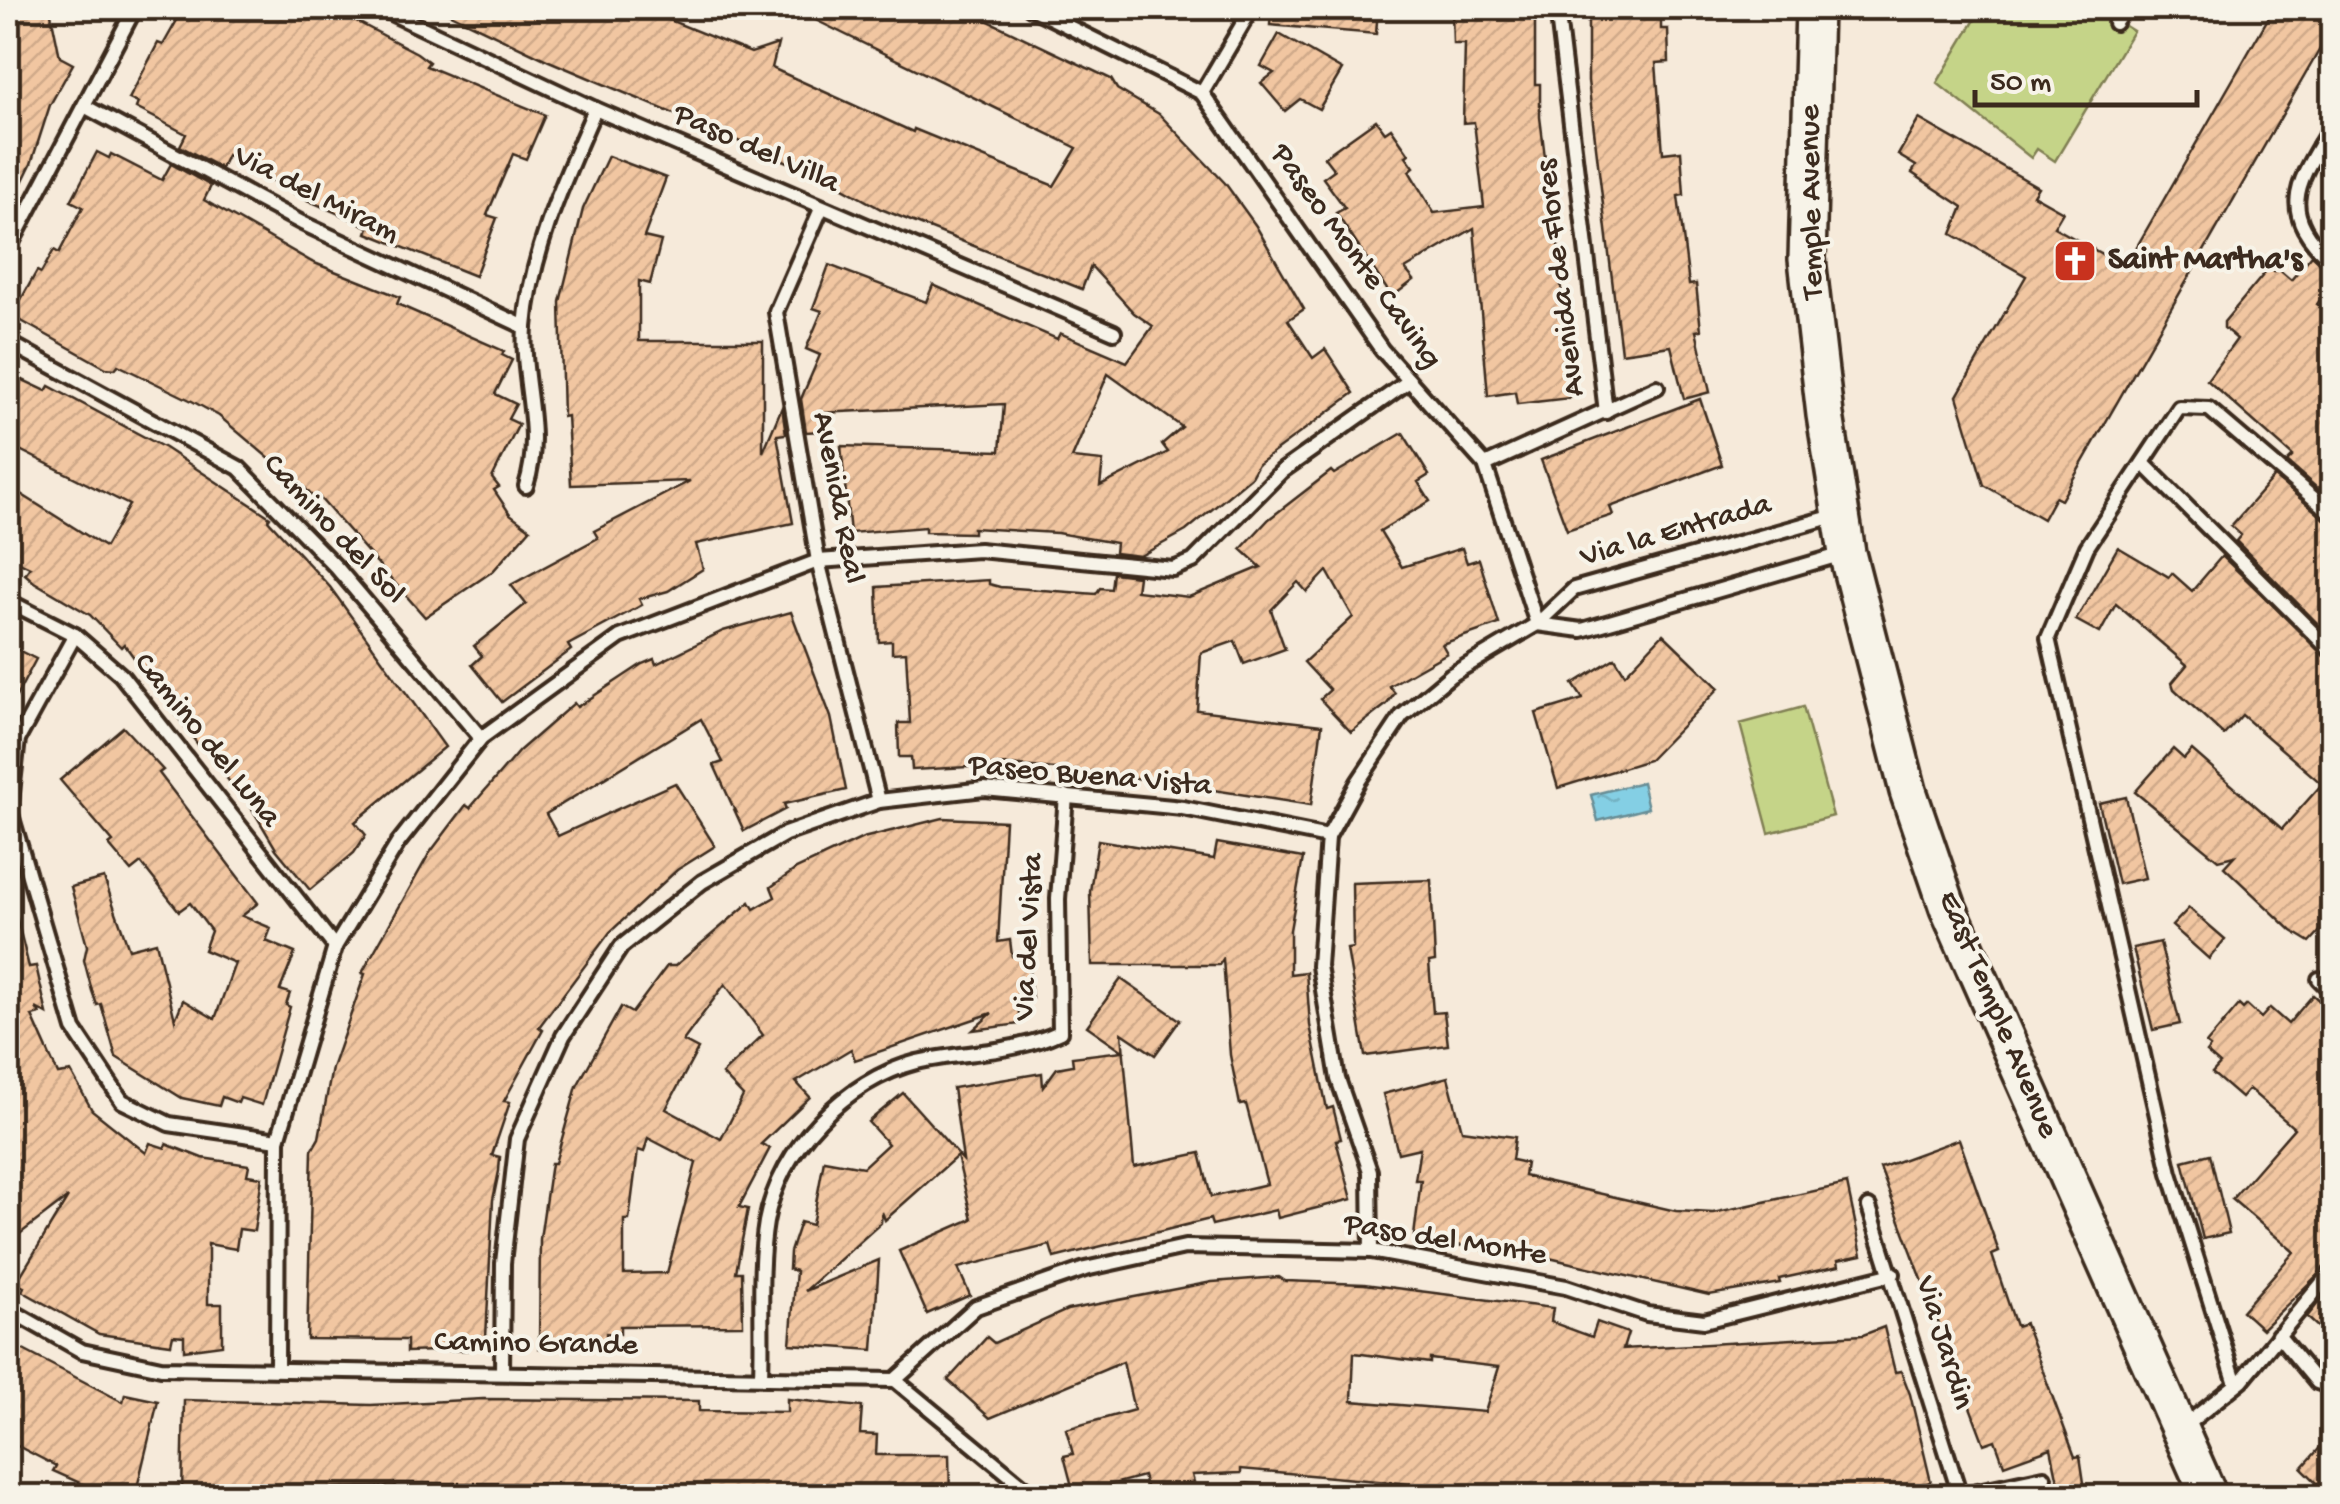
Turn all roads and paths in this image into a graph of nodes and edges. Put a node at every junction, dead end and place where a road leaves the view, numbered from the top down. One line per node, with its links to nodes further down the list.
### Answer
1 (135, 8): 10 (lane)
2 (380, 8): 11 (lane, Paso del Villa)
3 (1031, 8): 9 (lane, Paseo Monte Caving)
4 (1252, 8): 9 (lane)
5 (1558, 8): 23 (lane, Avenida de Flores)
6 (1814, 8): 27 (main road, Temple Avenue)
7 (2125, 8): 8 (lane)
8 (2115, 24)
9 (1202, 93): 21 (lane, Paseo Monte Caving)
10 (86, 106): 16 (lane); 18 (lane, Via del Miram)
11 (595, 109): 15 (lane, Paso del Villa); 18 (lane)
12 (2332, 125): 13 (lane)
13 (2320, 145): 14 (lane); 17 (lane)
14 (2332, 156)
15 (821, 209): 19 (lane, Paso del Villa); 30 (lane, Avenida Real)
16 (8, 250)
17 (2332, 262)
18 (525, 327): 26 (lane)
19 (1114, 332)
20 (8, 342): 35 (lane, Camino del Sol)
21 (1410, 380): 25 (lane, Paseo Monte Caving); 30 (lane)
22 (1658, 388): 23 (lane)
23 (1606, 412): 25 (lane, Avenida de Flores)
24 (2143, 463): 28 (lane); 34 (lane); 53 (lane)
25 (1485, 464): 32 (lane, Paseo Monte Caving)
26 (526, 486)
27 (1842, 514): 29 (main road, East Temple Avenue); 32 (lane, Via la Entrada)
28 (2332, 514)
29 (1847, 553): 32 (lane, Via la Entrada); 55 (main road, East Temple Avenue)
30 (818, 562): 35 (lane); 37 (lane, Avenida Real)
31 (8, 601): 33 (lane, Camino del Luna)
32 (1537, 624): 38 (lane, Via la Entrada)
33 (76, 635): 39 (lane, Camino del Luna); 42 (lane)
34 (2332, 652)
35 (481, 738): 39 (lane)
36 (1066, 796): 37 (lane, Paseo Buena Vista); 38 (lane, Paseo Buena Vista); 51 (lane, Via del Vista)
37 (880, 801): 50 (lane, Paseo Buena Vista)
38 (1328, 837): 44 (lane, Via la Entrada)
39 (335, 947): 42 (lane)
40 (2319, 979): 41 (lane)
41 (2332, 992)
42 (278, 1140): 49 (lane)
43 (1869, 1207): 46 (lane, Via Jardin)
44 (1371, 1251): 46 (lane, Paso del Monte); 52 (lane, Paso del Monte)
45 (2332, 1271): 48 (lane)
46 (1894, 1274): 60 (lane, Via Jardin)
47 (8, 1309): 49 (lane, Camino Grande)
48 (2278, 1334): 53 (lane); 54 (lane)
49 (277, 1368): 50 (lane, Camino Grande)
50 (502, 1372): 51 (lane, Camino Grande)
51 (761, 1376): 52 (lane, Camino Grande)
52 (895, 1380): 57 (lane)
53 (2236, 1384): 55 (lane)
54 (2332, 1387)
55 (2180, 1429): 61 (main road, East Temple Avenue)
56 (2044, 1477): 60 (lane)
57 (1035, 1496)
58 (1225, 1496): 59 (lane)
59 (1294, 1496)
60 (1957, 1496)
61 (2209, 1496)

